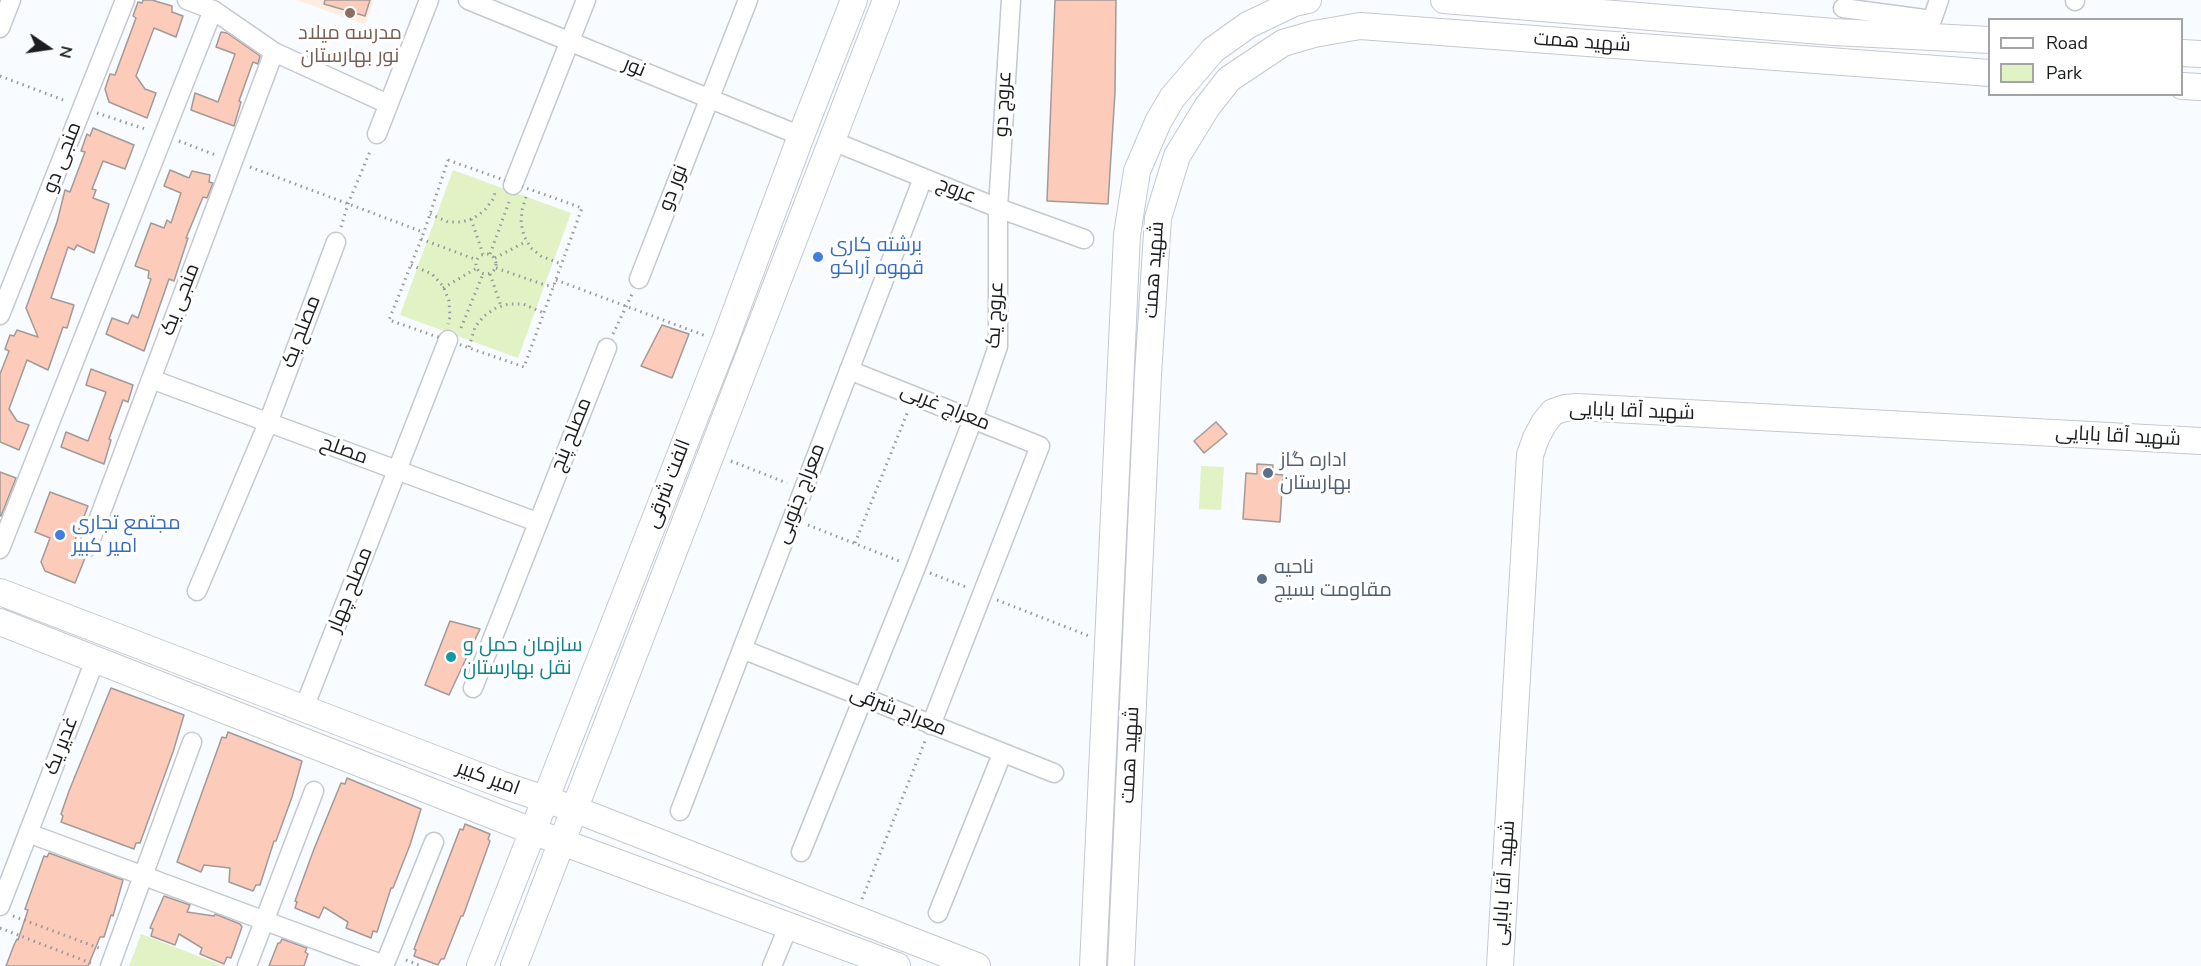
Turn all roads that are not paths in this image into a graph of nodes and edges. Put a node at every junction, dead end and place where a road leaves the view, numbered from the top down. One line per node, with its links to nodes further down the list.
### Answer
1 (11, 0): 17 (street)
2 (125, 0): 39 (street, منجی دو)
3 (187, 0): 16 (street)
4 (429, 0): 29 (street)
5 (468, 0): 21 (street, نور)
6 (586, 0): 21 (street)
7 (748, 0): 28 (street, نور دو)
8 (854, 0): 31 (street, الفت شرقی)
9 (886, 0): 32 (street, الفت شرقی)
10 (1011, 0): 35 (street, عروج دو)
11 (1308, 0): 78 (street, شهید همت)
12 (1444, 0): 15 (street, شهید همت)
13 (1939, 0): 14 (street)
14 (1845, 4): 18 (street)
15 (1560, 9): 18 (street, شهید همت); 20 (street)
16 (213, 10): 22 (street); 50 (street)
17 (0, 28)
18 (1834, 32): 19 (street, شهید همت)
19 (1988, 40)
20 (1558, 41): 25 (street, شهید همت); 86 (street, شهید همت)
21 (570, 42): 28 (street, نور); 34 (street)
22 (274, 52): 29 (street); 43 (street, منجی یک)
23 (2183, 52): 24 (street)
24 (2201, 54)
25 (1988, 73)
26 (2183, 86): 27 (street)
27 (2201, 87)
28 (709, 98): 31 (street, نور); 38 (street, نور دو)
29 (388, 104): 30 (street)
30 (378, 134)
31 (801, 136): 64 (street, الفت شرقی)
32 (830, 140): 33 (street, عروج); 65 (street, الفت شرقی)
33 (923, 178): 35 (street, عروج); 42 (street, معراج جنوبی)
34 (512, 190)
35 (998, 208): 36 (street, عروج); 44 (street, عروج یک)
36 (1084, 238)
37 (336, 242): 45 (street, مصلح یک)
38 (639, 279)
39 (0, 315)
40 (451, 336): 47 (street, مصلح چهار)
41 (607, 348): 48 (street, مصلح پنج)
42 (849, 370): 44 (street, معراج غربی); 54 (street, معراج جنوبی)
43 (151, 379): 45 (street, مصلح); 49 (street, منجی یک)
44 (973, 418): 57 (street, عروج یک); 59 (street, معراج غربی)
45 (268, 423): 47 (street, مصلح); 51 (street, مصلح یک)
46 (2201, 441): 87 (street, شهید آقا بابایی)
47 (398, 471): 48 (street, مصلح); 58 (street, مصلح چهار)
48 (537, 522): 56 (street, مصلح پنج)
49 (88, 547)
50 (0, 549)
51 (197, 591)
52 (0, 592): 58 (street, امیر کبیر)
53 (0, 622): 55 (street, امیر کبیر)
54 (742, 649): 57 (street, معراج شرقی); 66 (street, معراج جنوبی)
55 (95, 660): 67 (street, امیر کبیر); 68 (street, غدیر یک)
56 (473, 688)
57 (863, 698): 59 (street, معراج شرقی); 71 (street, عروج یک)
58 (304, 708): 64 (street, امیر کبیر)
59 (931, 725): 61 (street, معراج شرقی)
60 (192, 742): 72 (street)
61 (1002, 754): 62 (street, معراج شرقی); 74 (street)
62 (1054, 773)
63 (314, 791): 75 (street)
64 (544, 799): 65 (street, امیر کبیر); 67 (street, الفت شرقی)
65 (574, 809): 69 (street, الفت شرقی); 85 (street, امیر کبیر)
66 (680, 811)
67 (532, 831): 69 (street, امیر کبیر); 81 (street, الفت شرقی)
68 (28, 833): 72 (street); 73 (street, غدیر یک)
69 (562, 841): 76 (street, امیر کبیر); 82 (street, الفت شرقی)
70 (434, 842): 80 (street)
71 (801, 852)
72 (144, 876): 75 (street); 77 (street)
73 (5, 911)
74 (938, 913)
75 (264, 921): 79 (street); 80 (street)
76 (789, 925): 83 (street); 84 (street, امیر کبیر)
77 (112, 960)
78 (1092, 964)
79 (247, 966)
80 (384, 966)
81 (480, 966)
82 (514, 966)
83 (772, 966)
84 (897, 966)
85 (977, 966)
86 (1121, 966)
87 (1500, 966)

